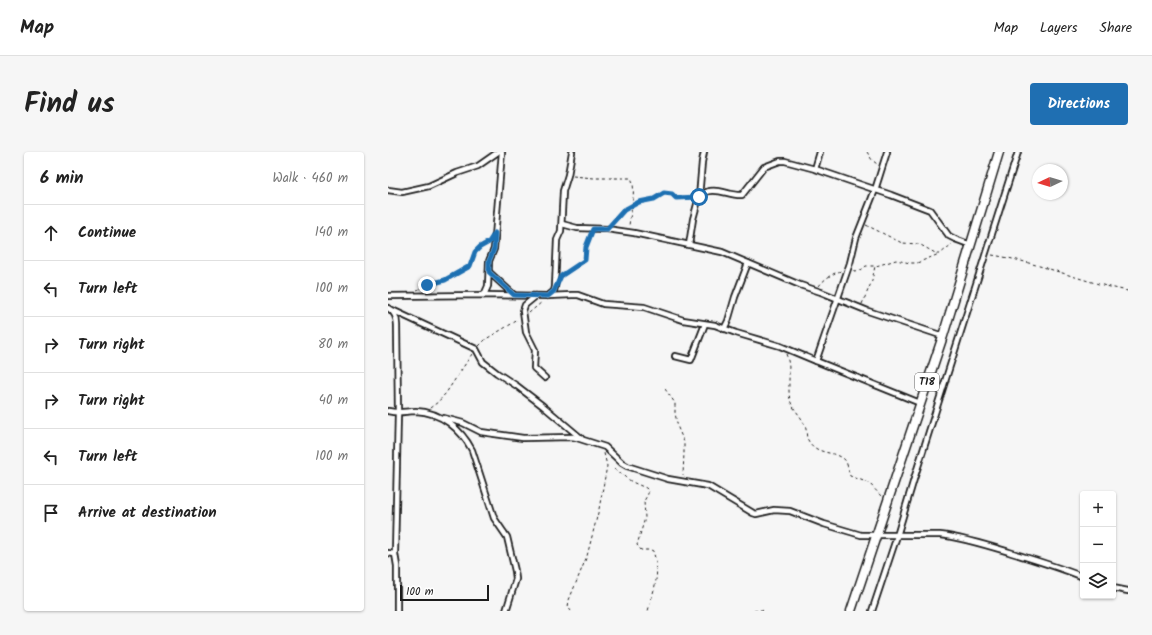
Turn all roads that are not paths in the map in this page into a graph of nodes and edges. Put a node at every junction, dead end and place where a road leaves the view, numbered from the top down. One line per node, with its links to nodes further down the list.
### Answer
1 (498, 152): 10 (street)
2 (502, 152): 17 (street)
3 (572, 152): 13 (street)
4 (704, 152): 12 (street)
5 (820, 152): 9 (street)
6 (887, 152): 11 (street)
7 (999, 152): 14 (highway, T18)
8 (1018, 152): 37 (street)
9 (815, 169): 11 (street); 12 (street)
10 (388, 190)
11 (875, 190): 14 (street); 23 (street)
12 (699, 197): 15 (street)
13 (562, 224): 15 (street); 22 (street)
14 (971, 244): 27 (highway, T18)
15 (690, 245): 16 (street)
16 (748, 263): 23 (street); 26 (street)
17 (489, 272): 18 (street); 19 (street)
18 (484, 295): 19 (street); 20 (street)
19 (514, 295): 21 (street)
20 (388, 296)
21 (536, 296): 22 (street); 30 (street)
22 (548, 296): 25 (street)
23 (837, 299): 27 (street); 29 (street)
24 (390, 309): 33 (street); 35 (street)
25 (705, 324): 26 (street); 28 (street)
26 (724, 329): 29 (street)
27 (943, 336): 31 (highway, T18)
28 (676, 356)
29 (816, 361): 31 (street)
30 (545, 378)
31 (920, 403): 36 (highway, T18)
32 (388, 411): 33 (street)
33 (398, 413): 34 (street); 39 (street)
34 (444, 418): 35 (street); 44 (street)
35 (584, 441): 36 (street)
36 (876, 536): 37 (street); 45 (highway, T18)
37 (898, 536): 40 (street); 46 (street)
38 (388, 553): 39 (street)
39 (395, 554): 43 (street)
40 (1080, 576)
41 (1116, 589): 42 (street)
42 (1128, 591)
43 (397, 611)
44 (506, 611)
45 (851, 611)
46 (872, 611)

